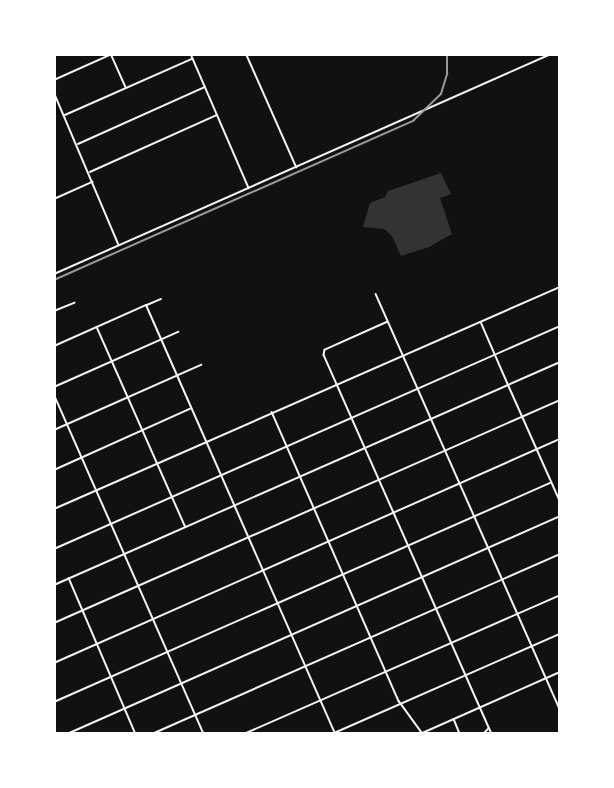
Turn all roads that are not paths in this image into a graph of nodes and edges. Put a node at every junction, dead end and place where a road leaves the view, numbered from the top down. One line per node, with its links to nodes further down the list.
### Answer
1 (112, 54): 6 (street); 8 (street)
2 (191, 54): 5 (street)
3 (246, 54): 13 (street)
4 (551, 54): 13 (street)
5 (193, 59): 7 (street); 8 (street)
6 (54, 80)
7 (205, 87): 10 (street); 12 (street)
8 (126, 88): 11 (street)
9 (54, 92): 11 (street)
10 (218, 115): 14 (street); 16 (street)
11 (64, 116): 12 (street)
12 (77, 144): 14 (street)
13 (296, 167): 16 (street)
14 (89, 172): 15 (street)
15 (92, 182): 17 (street); 18 (street)
16 (249, 188): 18 (street)
17 (54, 199)
18 (119, 246): 19 (street)
19 (54, 274)
20 (560, 287): 26 (street)
21 (376, 294): 27 (street)
22 (161, 299): 24 (street)
23 (74, 303): 25 (street)
24 (146, 305): 29 (street); 31 (street)
25 (54, 311)
26 (480, 321): 33 (street); 34 (street)
27 (388, 322): 34 (street); 39 (street)
28 (560, 326): 33 (street)
29 (97, 327): 32 (street); 35 (street)
30 (178, 332): 31 (street)
31 (161, 339): 35 (street); 38 (street)
32 (54, 346)
33 (495, 355): 40 (street); 42 (street)
34 (403, 356): 39 (street); 42 (street)
35 (112, 361): 41 (street); 44 (street)
36 (560, 362): 40 (street)
37 (201, 365): 38 (street)
38 (177, 375): 44 (street); 46 (street)
39 (336, 384): 47 (street); 49 (street)
40 (508, 385): 48 (street); 50 (street)
41 (54, 387)
42 (418, 388): 49 (street); 50 (street)
43 (54, 394): 51 (street)
44 (128, 397): 51 (street); 53 (street)
45 (560, 400): 48 (street)
46 (192, 409): 53 (street); 55 (street)
47 (272, 412): 55 (street); 56 (street)
48 (523, 417): 58 (street); 59 (street)
49 (351, 418): 56 (street); 57 (street)
50 (431, 419): 57 (street); 59 (street)
51 (67, 424): 52 (street); 60 (street)
52 (54, 430)
53 (143, 431): 60 (street); 61 (street)
54 (560, 439): 58 (street)
55 (207, 442): 61 (street); 63 (street)
56 (288, 446): 63 (street); 64 (street)
57 (364, 448): 64 (street); 65 (street)
58 (537, 449): 66 (street); 67 (street)
59 (445, 451): 65 (street); 67 (street)
60 (82, 458): 62 (street); 68 (street)
61 (158, 464): 68 (street); 69 (street)
62 (54, 470)
63 (222, 475): 69 (street); 71 (street)
64 (301, 476): 71 (street); 72 (street)
65 (379, 480): 72 (street); 74 (street)
66 (552, 482): 70 (street); 76 (street)
67 (460, 484): 74 (street); 76 (street)
68 (97, 491): 73 (street); 77 (street)
69 (172, 497): 77 (street); 78 (street)
70 (560, 502)
71 (235, 505): 78 (street); 79 (street)
72 (315, 508): 79 (street); 80 (street)
73 (54, 509)
74 (393, 513): 80 (street); 81 (street)
75 (560, 516): 82 (street)
76 (474, 517): 81 (street); 82 (street)
77 (111, 524): 83 (street); 84 (street)
78 (186, 527): 84 (street)
79 (249, 537): 86 (street); 92 (street)
80 (330, 541): 86 (street); 87 (street)
81 (408, 546): 87 (street); 88 (street)
82 (488, 548): 88 (street); 90 (street)
83 (54, 549)
84 (125, 554): 89 (street); 92 (street)
85 (560, 554): 90 (street)
86 (263, 570): 94 (street); 99 (street)
87 (344, 574): 94 (street); 95 (street)
88 (422, 577): 95 (street); 96 (street)
89 (69, 578): 91 (street); 97 (street)
90 (502, 579): 96 (street); 98 (street)
91 (54, 585)
92 (139, 586): 97 (street); 99 (street)
93 (560, 595): 98 (street)
94 (278, 603): 101 (street); 107 (street)
95 (358, 605): 101 (street); 103 (street)
96 (436, 609): 103 (street); 105 (street)
97 (84, 610): 100 (street); 104 (street)
98 (517, 614): 105 (street); 106 (street)
99 (154, 619): 104 (street); 107 (street)
100 (54, 623)
101 (291, 634): 109 (street); 115 (street)
102 (560, 634): 106 (street)
103 (371, 637): 109 (street); 110 (street)
104 (98, 643): 108 (street); 113 (street)
105 (451, 643): 110 (street); 112 (street)
106 (532, 646): 112 (street); 114 (street)
107 (168, 652): 113 (street); 115 (street)
108 (54, 663)
109 (305, 666): 116 (street); 122 (street)
110 (387, 671): 116 (street); 118 (street)
111 (560, 672): 114 (street)
112 (465, 675): 118 (street); 119 (street)
113 (112, 676): 117 (street); 120 (street)
114 (546, 679): 119 (street); 121 (street)
115 (182, 683): 120 (street); 122 (street)
116 (320, 700): 129 (street); 130 (street)
117 (54, 702)
118 (401, 704): 130 (street); 131 (street)
119 (480, 707): 123 (street); 124 (street)
120 (126, 708): 125 (street); 126 (street)
121 (560, 710)
122 (196, 715): 127 (street); 128 (street)
123 (454, 719): 131 (street); 132 (street)
124 (489, 728): 133 (street); 134 (street)
125 (67, 734)
126 (136, 734)
127 (152, 734)
128 (204, 734)
129 (244, 734)
130 (334, 734)
131 (421, 734)
132 (460, 734)
133 (483, 734)
134 (492, 734)
135 (517, 734): 136 (street)
136 (531, 734)

